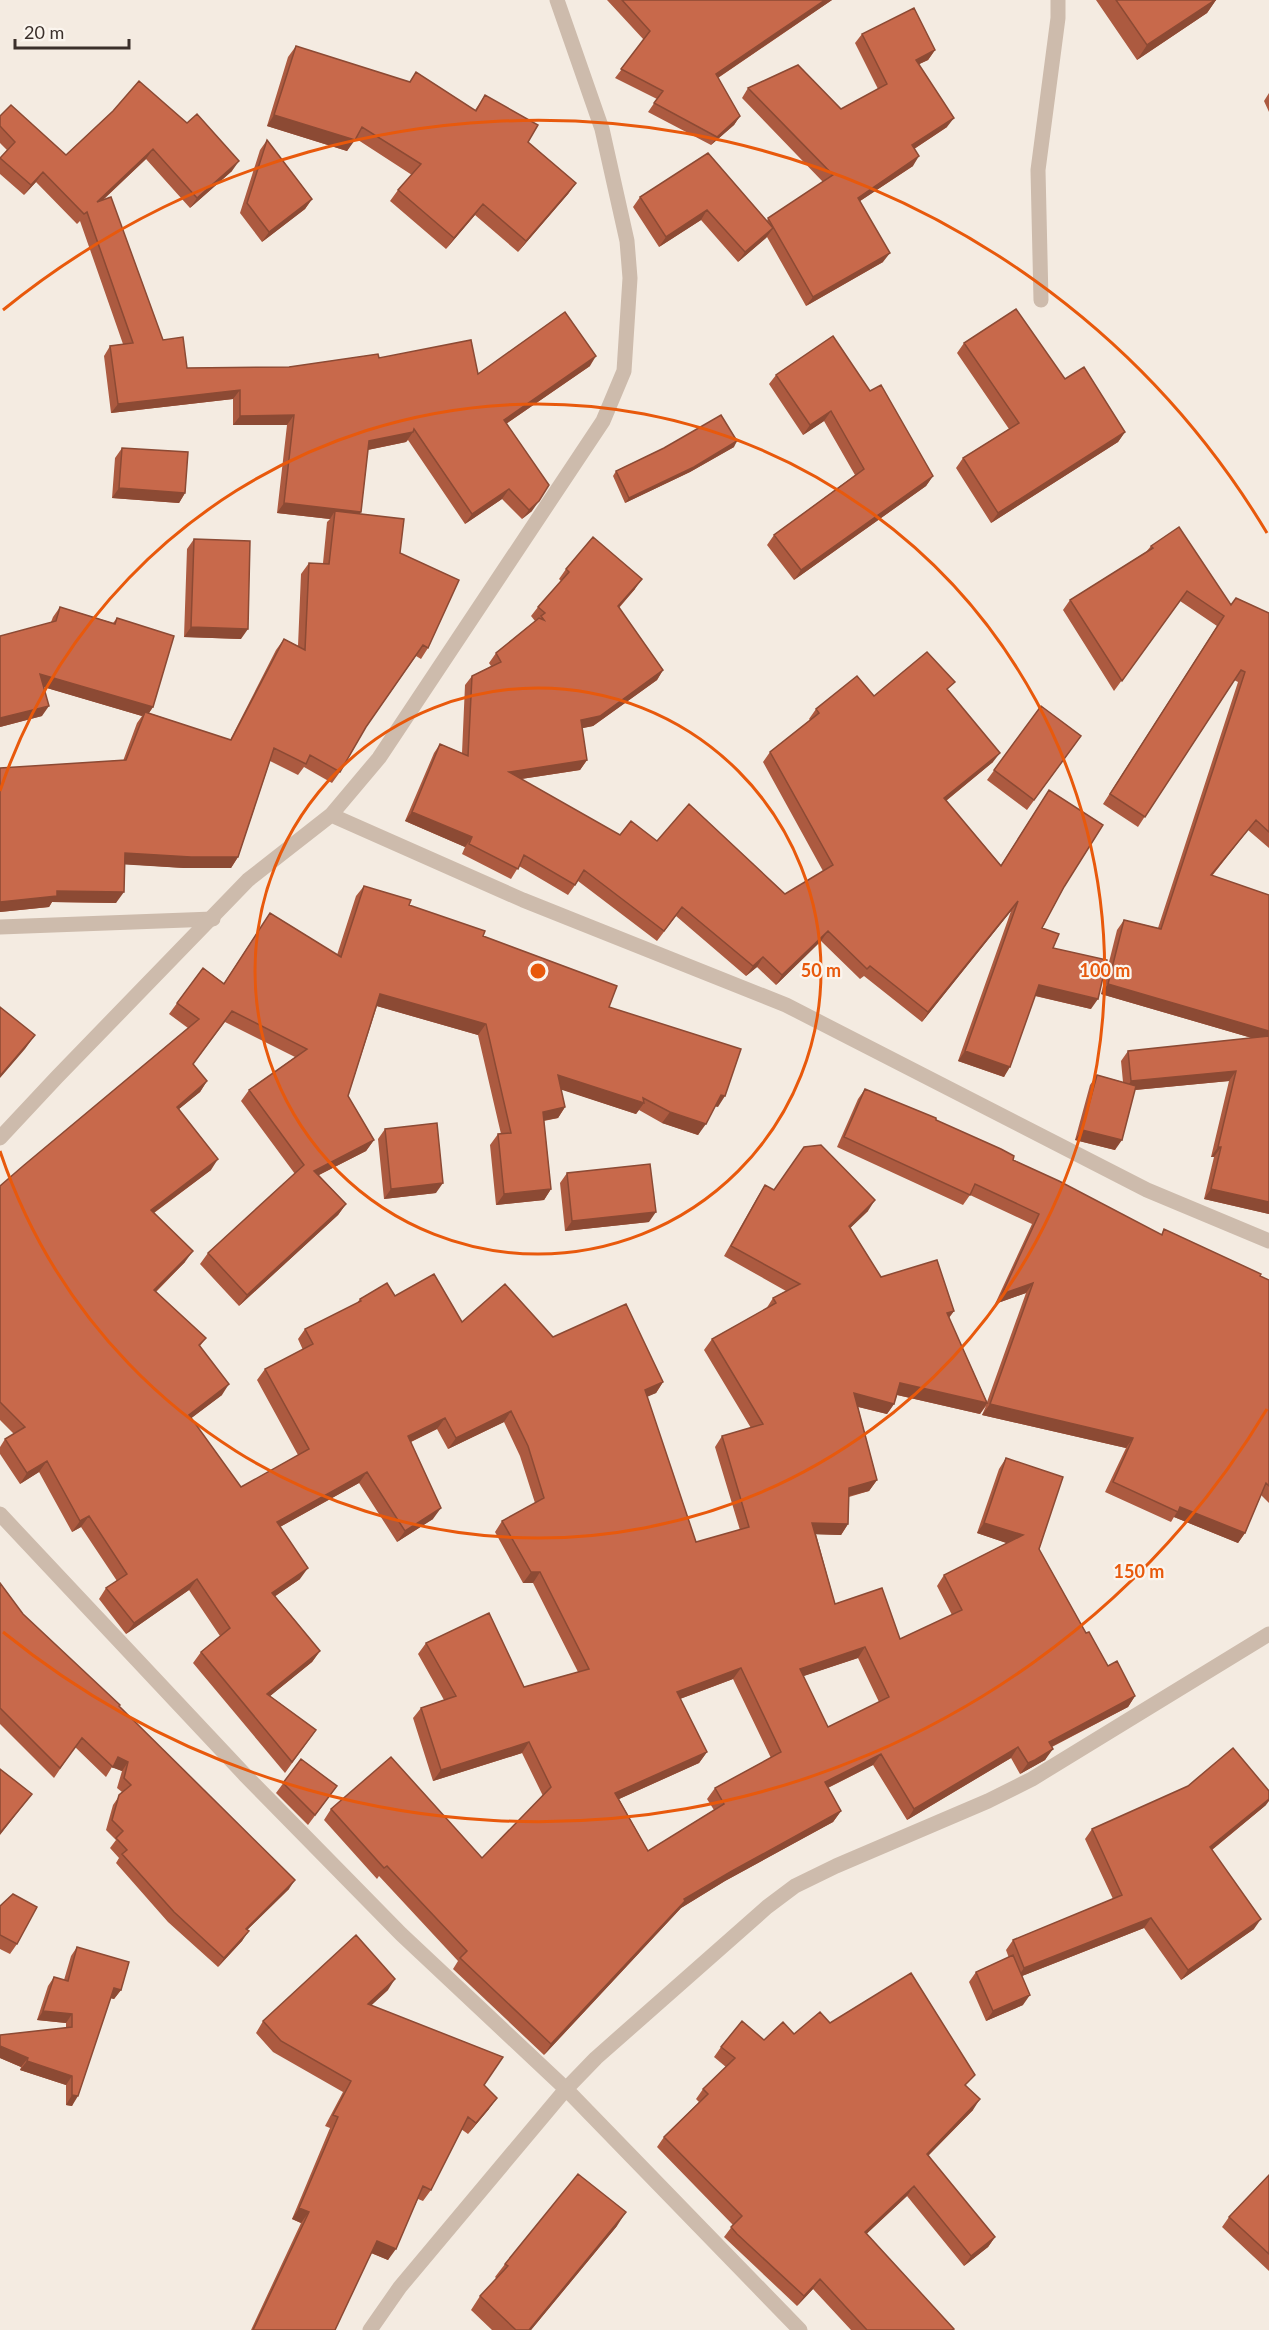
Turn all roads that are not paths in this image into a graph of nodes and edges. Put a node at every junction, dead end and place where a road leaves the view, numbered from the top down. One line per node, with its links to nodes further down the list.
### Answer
1 (557, 0): 4 (street)
2 (1058, 0): 3 (street)
3 (1041, 300)
4 (331, 814): 5 (street); 8 (street)
5 (213, 918): 6 (street); 7 (street)
6 (0, 927)
7 (0, 1138)
8 (1269, 1241)
9 (0, 1514): 11 (street)
10 (1268, 1636): 11 (street)
11 (566, 2089): 12 (street); 13 (street)
12 (370, 2330)
13 (800, 2330)

